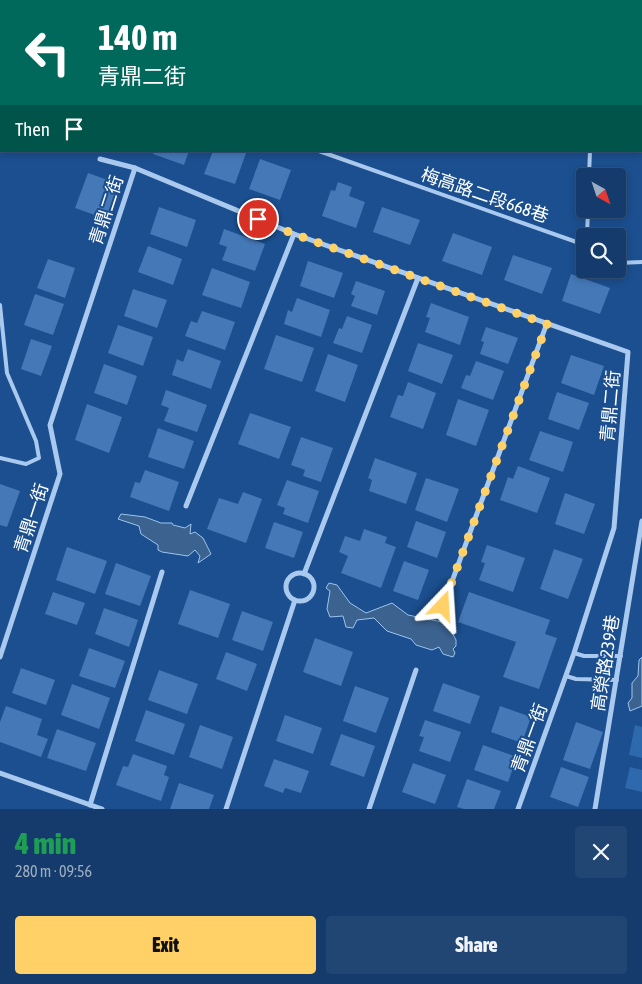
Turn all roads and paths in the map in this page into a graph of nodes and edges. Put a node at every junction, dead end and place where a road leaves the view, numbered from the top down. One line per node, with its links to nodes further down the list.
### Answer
1 (322, 152): 7 (lane, 梅高路二段668巷)
2 (590, 152): 5 (lane)
3 (100, 159): 4 (street)
4 (134, 168): 6 (street, 青鼎二街); 14 (street, 青鼎二街)
5 (589, 168)
6 (294, 234): 10 (street, 青鼎二街); 15 (street)
7 (576, 242)
8 (642, 262): 9 (lane)
9 (626, 263)
10 (418, 278): 12 (street, 青鼎二街); 18 (street)
11 (0, 306): 13 (lane)
12 (547, 324): 20 (street); 21 (street, 青鼎二街)
13 (0, 458)
14 (60, 474): 23 (street, 青鼎一街)
15 (186, 506)
16 (642, 521): 22 (street, 高榮路239巷)
17 (162, 572): 28 (street)
18 (304, 574): 19 (street); 19 (street)
19 (295, 600): 30 (street)
20 (443, 606)
21 (574, 652): 22 (lane); 25 (street, 青鼎一街)
22 (621, 656): 26 (street, 高榮路239巷)
23 (0, 657)
24 (416, 670): 31 (street)
25 (566, 676): 26 (lane); 32 (street, 青鼎一街)
26 (617, 680): 33 (street, 高榮路239巷)
27 (0, 773): 28 (street)
28 (90, 805): 29 (street)
29 (102, 809)
30 (226, 809)
31 (369, 809)
32 (518, 809)
33 (595, 809)

